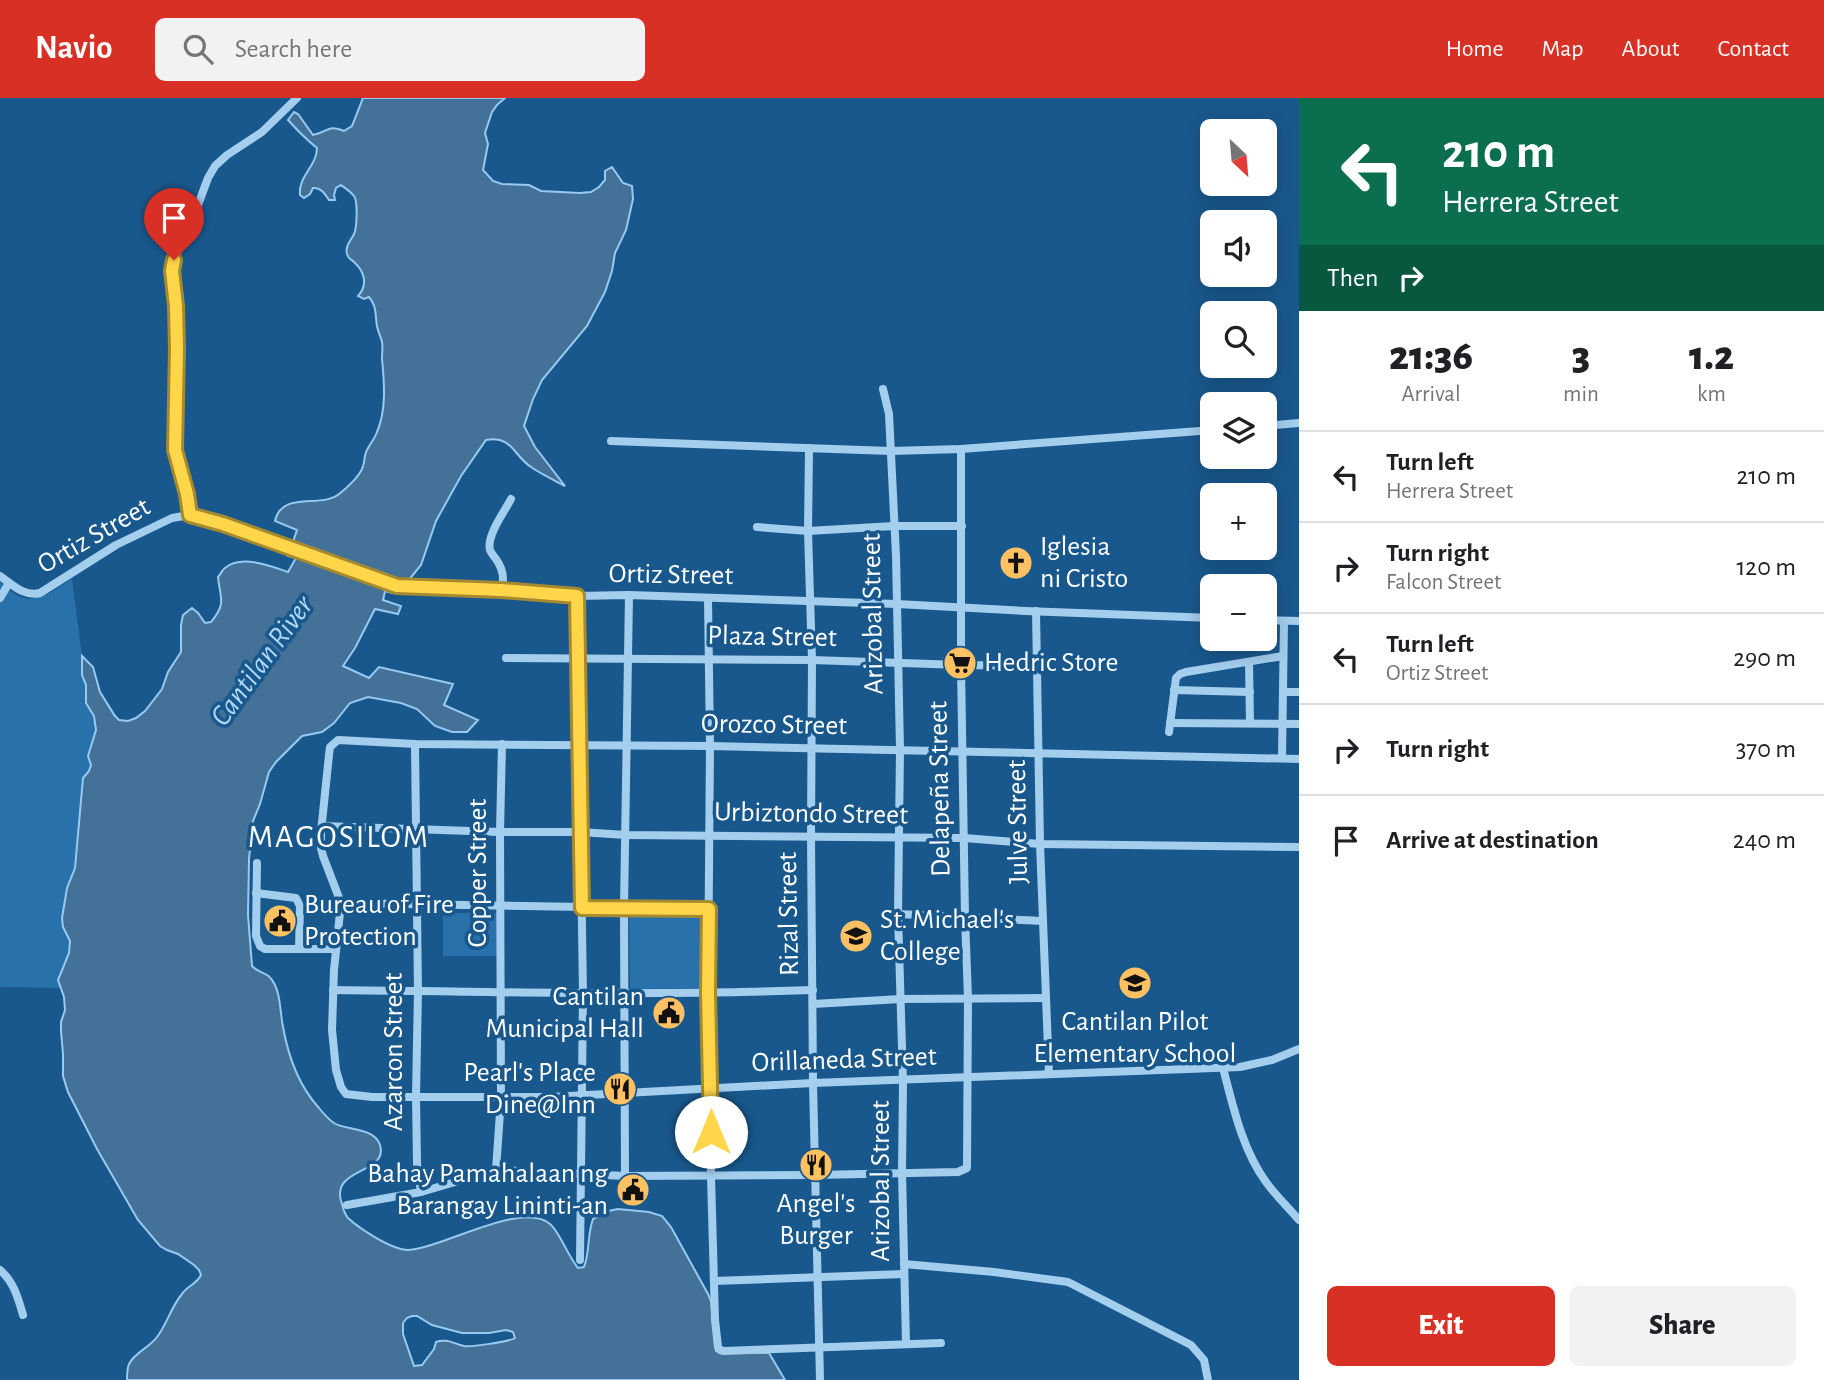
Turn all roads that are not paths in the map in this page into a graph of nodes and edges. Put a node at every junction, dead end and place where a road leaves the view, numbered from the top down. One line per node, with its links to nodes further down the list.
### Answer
1 (297, 98): 11 (street)
2 (883, 389): 9 (street, Arizobal Street)
3 (1299, 423): 4 (street)
4 (1277, 425)
5 (1200, 431): 8 (street)
6 (611, 441): 7 (street)
7 (809, 448): 9 (street); 15 (street, Rizal Street)
8 (961, 449): 9 (street); 13 (street, Delapeña Street)
9 (891, 451): 12 (street, Arizobal Street)
10 (511, 499): 18 (street)
11 (190, 515): 17 (street, Ortiz Street); 18 (street, Ortiz Street)
12 (894, 526): 13 (street); 15 (street); 24 (street, Arizobal Street)
13 (962, 526): 25 (street, Delapeña Street)
14 (757, 527): 15 (street)
15 (808, 531): 23 (street, Rizal Street)
16 (0, 576): 17 (street)
17 (9, 583): 21 (street)
18 (501, 590): 20 (street, Ortiz Street)
19 (629, 595): 20 (street, Ortiz Street); 22 (street, Ortiz Street); 33 (street)
20 (577, 596): 32 (street)
21 (0, 598)
22 (708, 598): 23 (street, Ortiz Street); 35 (street)
23 (811, 602): 24 (street, Ortiz Street); 36 (street, Rizal Street)
24 (897, 604): 25 (street, Ortiz Street); 37 (street, Arizobal Street)
25 (962, 608): 26 (street, Ortiz Street); 39 (street, Delapeña Street)
26 (1036, 611): 27 (street, Ortiz Street); 40 (street, Julve Street)
27 (1200, 617)
28 (1277, 621): 29 (street)
29 (1284, 621): 30 (street); 31 (street)
30 (1299, 621)
31 (1283, 656): 38 (street); 43 (street)
32 (579, 657): 33 (street, Plaza Street); 34 (street, Plaza Street); 50 (street)
33 (627, 657): 35 (street, Plaza Street); 51 (street)
34 (506, 658)
35 (708, 659): 36 (street, Plaza Street); 52 (street)
36 (812, 660): 37 (street, Plaza Street); 53 (street, Rizal Street)
37 (897, 662): 39 (street, Plaza Street); 54 (street, Arizobal Street)
38 (1249, 662): 41 (street); 42 (street)
39 (961, 666): 40 (street, Plaza Street); 55 (street, Delapeña Street)
40 (1037, 666): 56 (street, Julve Street)
41 (1174, 690): 42 (street); 45 (street)
42 (1250, 692): 45 (street)
43 (1283, 692): 44 (street); 46 (street)
44 (1299, 692)
45 (1250, 723): 46 (street)
46 (1283, 723): 47 (street); 57 (street)
47 (1299, 724)
48 (415, 744): 49 (street, Orozco Street); 59 (street, Orozco Street); 60 (street, Azarcon Street)
49 (502, 744): 50 (street, Orozco Street); 61 (street, Copper Street)
50 (580, 746): 51 (street, Orozco Street); 62 (street)
51 (627, 746): 52 (street, Orozco Street); 63 (street)
52 (710, 746): 53 (street, Orozco Street); 64 (street)
53 (812, 749): 54 (street, Orozco Street); 65 (street, Rizal Street)
54 (900, 750): 55 (street, Orozco Street); 66 (street, Arizobal Street)
55 (962, 751): 56 (street, Orozco Street); 67 (street, Delapeña Street)
56 (1040, 752): 57 (street, Orozco Street); 68 (street, Julve Street)
57 (1282, 758): 58 (street, Orozco Street)
58 (1299, 759)
59 (322, 826): 60 (street, Urbiztondo Street); 72 (street)
60 (415, 829): 61 (street, Urbiztondo Street); 73 (street, Azarcon Street)
61 (500, 832): 62 (street, Urbiztondo Street); 74 (street, Copper Street)
62 (580, 832): 63 (street, Urbiztondo Street); 75 (street)
63 (626, 835): 64 (street, Urbiztondo Street); 76 (street)
64 (710, 836): 65 (street, Urbiztondo Street); 77 (street)
65 (811, 836): 66 (street, Urbiztondo Street); 84 (street, Rizal Street)
66 (899, 838): 67 (street, Urbiztondo Street); 78 (street, Arizobal Street)
67 (964, 838): 68 (street, Urbiztondo Street); 79 (street, Delapeña Street)
68 (1040, 844): 69 (street, Urbiztondo Street); 80 (street, Julve Street)
69 (1299, 848)
70 (257, 863): 71 (street)
71 (256, 893): 81 (street); 81 (street)
72 (341, 903): 73 (street); 82 (street)
73 (417, 905): 74 (street); 85 (street, Azarcon Street)
74 (500, 905): 75 (street); 86 (street, Copper Street)
75 (582, 908): 76 (street); 88 (street)
76 (624, 908): 77 (street); 89 (street)
77 (709, 909): 87 (street)
78 (898, 914): 79 (street); 92 (street, Arizobal Street)
79 (965, 917): 80 (street); 90 (street, Delapeña Street)
80 (1043, 920): 91 (street, Julve Street)
81 (299, 948): 82 (street)
82 (336, 949): 83 (street)
83 (332, 990): 85 (street); 103 (street, Orillaneda Street)
84 (813, 990): 87 (street); 93 (street, Rizal Street)
85 (418, 991): 86 (street); 103 (street, Azarcon Street)
86 (501, 992): 88 (street); 104 (street, Copper Street)
87 (708, 993): 89 (street); 100 (street)
88 (583, 994): 89 (street); 102 (street)
89 (625, 994): 101 (street)
90 (968, 998): 91 (street); 92 (street); 97 (street, Delapeña Street)
91 (1046, 998): 96 (street, Julve Street)
92 (901, 999): 93 (street); 98 (street, Arizobal Street)
93 (813, 1004): 99 (street, Rizal Street)
94 (1299, 1049): 95 (street, Orillaneda Street)
95 (1223, 1068): 96 (street, Orillaneda Street); 113 (street)
96 (1049, 1074): 97 (street, Orillaneda Street)
97 (968, 1077): 98 (street, Orillaneda Street); 106 (street, Delapeña Street)
98 (903, 1080): 99 (street, Orillaneda Street); 106 (street, Arizobal Street)
99 (813, 1083): 100 (street, Orillaneda Street); 108 (street, Rizal Street)
100 (711, 1088): 101 (street, Orillaneda Street); 110 (street)
101 (623, 1094): 102 (street, Orillaneda Street); 109 (street)
102 (583, 1095): 104 (street, Orillaneda Street); 107 (street)
103 (415, 1096): 104 (street, Orillaneda Street); 111 (street, Azarcon Street)
104 (502, 1098): 105 (street, Copper Street)
105 (496, 1170): 107 (street); 111 (street)
106 (902, 1172): 108 (street); 115 (street, Arizobal Street)
107 (582, 1174): 109 (street); 114 (street)
108 (815, 1175): 110 (street); 117 (street, Rizal Street)
109 (625, 1176): 110 (street)
110 (710, 1176): 118 (street)
111 (421, 1192): 112 (street)
112 (347, 1205)
113 (1299, 1220)
114 (580, 1260)
115 (904, 1269): 117 (street); 120 (street, Arizobal Street); 124 (street)
116 (0, 1270): 119 (street)
117 (817, 1277): 118 (street); 122 (street, Rizal Street)
118 (714, 1280): 122 (street)
119 (23, 1315)
120 (906, 1343): 121 (street); 122 (street)
121 (941, 1343)
122 (819, 1347): 123 (street, Rizal Street)
123 (820, 1380)
124 (1208, 1380)

